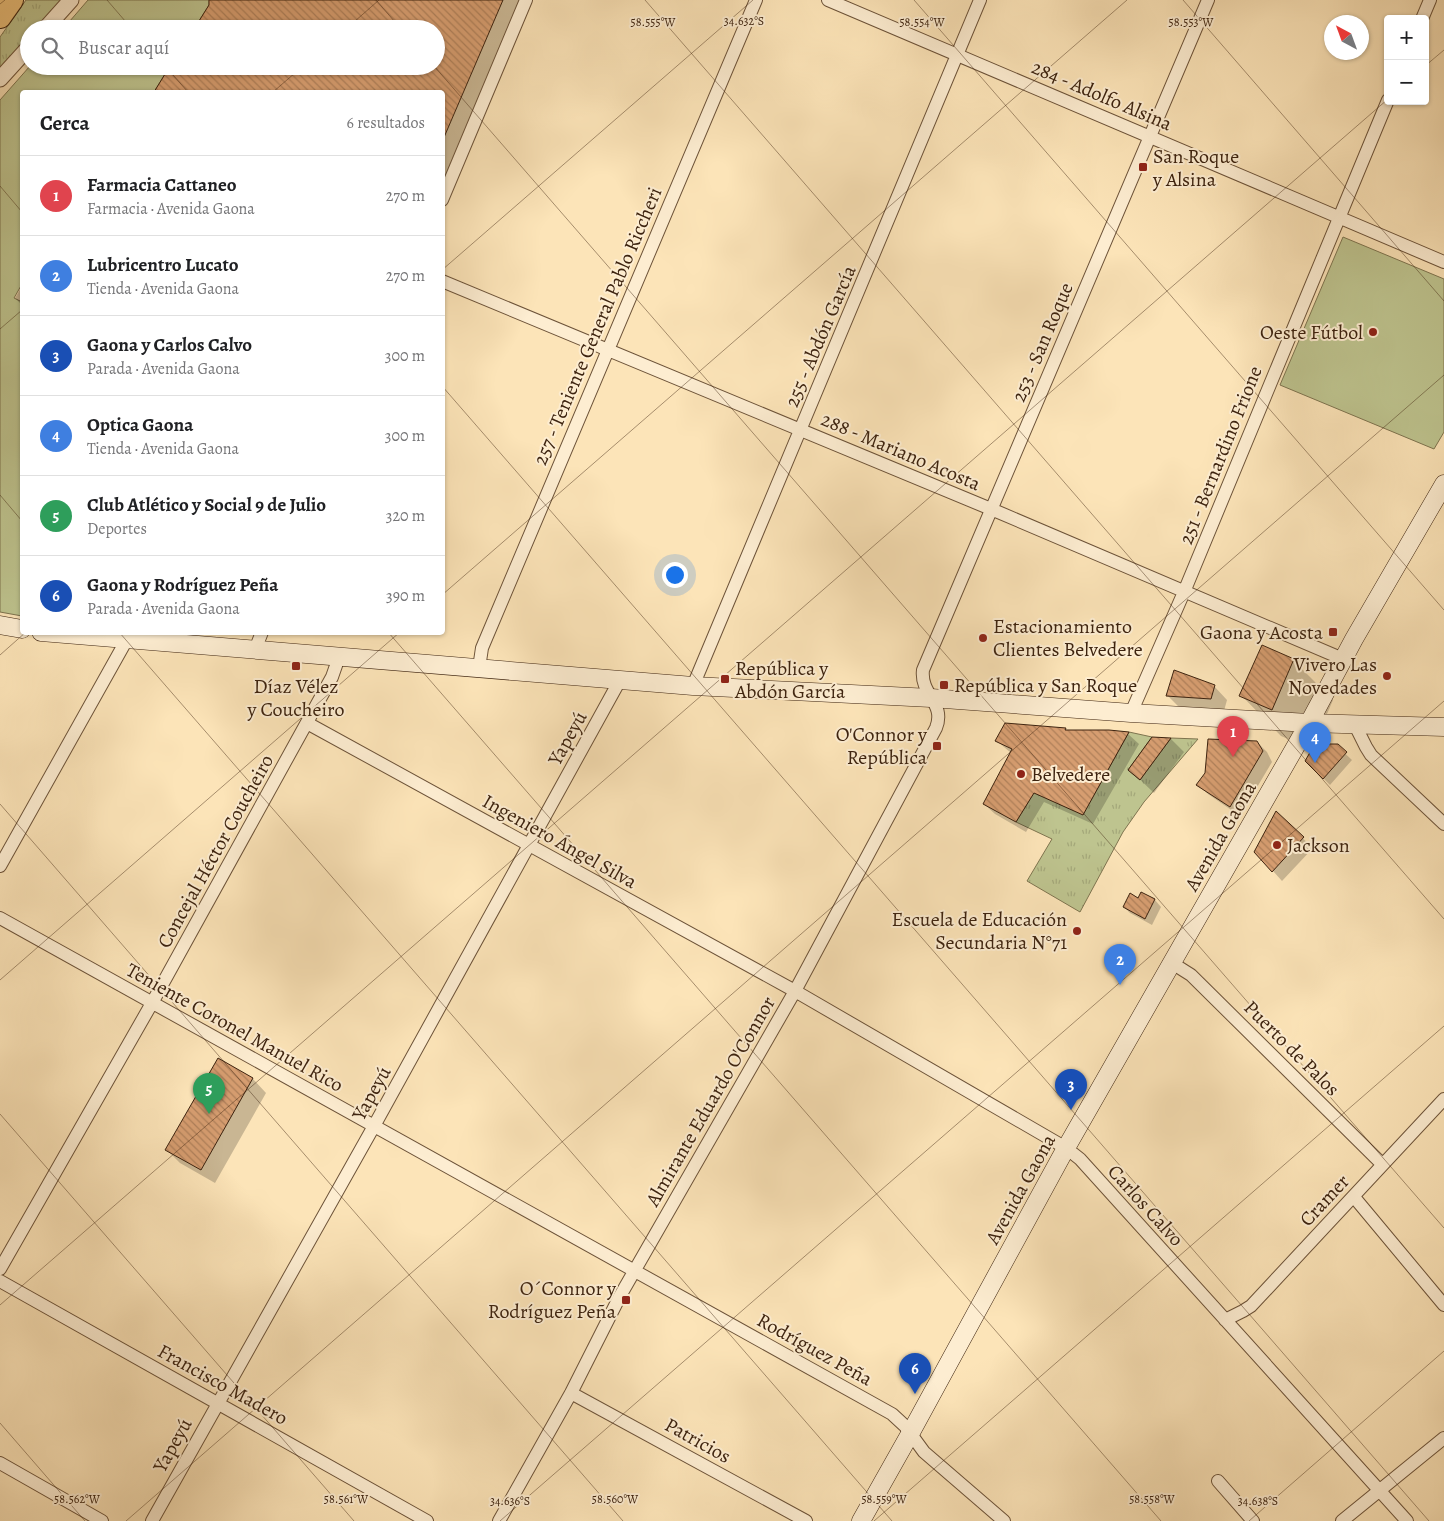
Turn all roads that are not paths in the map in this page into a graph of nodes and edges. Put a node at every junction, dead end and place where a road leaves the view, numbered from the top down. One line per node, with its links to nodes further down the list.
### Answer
1 (12, 0): 10 (highway)
2 (71, 0): 11 (street)
3 (526, 0): 17 (street)
4 (756, 0): 21 (street, 257 - Teniente General Pablo Riccheri)
5 (828, 0): 12 (street, 284 - Adolfo Alsina)
6 (980, 0): 12 (street, 255 - Abdón García)
7 (1208, 0): 16 (street, 253 - San Roque)
8 (1430, 0): 9 (street)
9 (1424, 15)
10 (0, 17)
11 (53, 20)
12 (957, 54): 16 (street, 284 - Adolfo Alsina); 22 (street, 255 - Abdón García)
13 (20, 57): 14 (street)
14 (0, 79)
15 (1386, 105): 18 (street, 251 - Bernardino Frione)
16 (1151, 136): 18 (street, 284 - Adolfo Alsina); 24 (street, 253 - San Roque)
17 (445, 193)
18 (1338, 216): 19 (street, 284 - Adolfo Alsina); 25 (street, 251 - Bernardino Frione)
19 (1444, 262)
20 (445, 282): 21 (street, 288 - Mariano Acosta)
21 (608, 349): 22 (street, 288 - Mariano Acosta); 36 (street, 257 - Teniente General Pablo Riccheri)
22 (801, 429): 24 (street, 288 - Mariano Acosta); 38 (street, 255 - Abdón García)
23 (1443, 486): 35 (main road, Avenida Gaona)
24 (991, 509): 25 (street, 288 - Mariano Acosta); 39 (street, 253 - San Roque)
25 (1184, 592): 35 (street, 288 - Mariano Acosta); 40 (street, 251 - Bernardino Frione)
26 (0, 625): 28 (main road)
27 (0, 630): 29 (main road)
28 (20, 630)
29 (20, 630)
30 (69, 635): 32 (main road)
31 (261, 635): 33 (street)
32 (126, 641): 33 (main road); 47 (street)
33 (255, 650): 34 (main road)
34 (339, 657): 36 (main road); 42 (street, Concejal Héctor Coucheiro)
35 (1343, 659): 41 (main road, Avenida Gaona)
36 (479, 668): 37 (main road)
37 (620, 680): 38 (main road); 46 (street, Yapeyú)
38 (693, 686): 39 (main road)
39 (932, 698): 40 (main road); 50 (street, Almirante Eduardo O'Connor)
40 (1131, 713): 41 (main road)
41 (1309, 723): 43 (main road); 49 (main road, Avenida Gaona)
42 (307, 724): 46 (street, Ingeniero Ángel Silva); 51 (street, Concejal Héctor Coucheiro)
43 (1355, 725): 44 (main road); 45 (street)
44 (1444, 728)
45 (1444, 824)
46 (528, 846): 50 (street, Ingeniero Ángel Silva); 53 (street, Yapeyú)
47 (0, 866)
48 (0, 918): 51 (street, Teniente Coronel Manuel Rico)
49 (1172, 963): 54 (main road, Avenida Gaona); 55 (street, Puerto de Palos)
50 (795, 991): 54 (street, Carlos Calvo); 58 (street, Almirante Eduardo O'Connor)
51 (152, 1003): 53 (street, Teniente Coronel Manuel Rico); 57 (street, Concejal Héctor Coucheiro)
52 (1444, 1099): 55 (street, Cramer)
53 (374, 1126): 58 (street, Teniente Coronel Manuel Rico); 63 (street, Yapeyú)
54 (1066, 1148): 61 (street, Carlos Calvo); 64 (main road, Avenida Gaona)
55 (1382, 1164): 56 (street, Cramer)
56 (1354, 1197): 60 (street); 61 (street, Cramer)
57 (0, 1269)
58 (636, 1270): 62 (street, Almirante Eduardo O'Connor); 64 (street, Rodríguez Peña)
59 (0, 1281): 63 (street, Francisco Madero)
60 (1444, 1306)
61 (1225, 1320): 68 (street, Carlos Calvo)
62 (571, 1393): 72 (street, Almirante Eduardo O'Connor); 73 (street, Patricios)
63 (218, 1402): 70 (street, Yapeyú); 71 (street, Francisco Madero)
64 (910, 1434): 74 (main road, Avenida Gaona); 75 (street, Rodríguez Peña)
65 (1444, 1438): 68 (street)
66 (0, 1463): 69 (street)
67 (1218, 1482): 76 (street)
68 (1380, 1490): 77 (street); 78 (street, Carlos Calvo)
69 (102, 1521)
70 (152, 1521)
71 (427, 1521)
72 (499, 1521)
73 (806, 1521)
74 (861, 1521)
75 (1004, 1521)
76 (1253, 1521)
77 (1342, 1521)
78 (1407, 1521)

